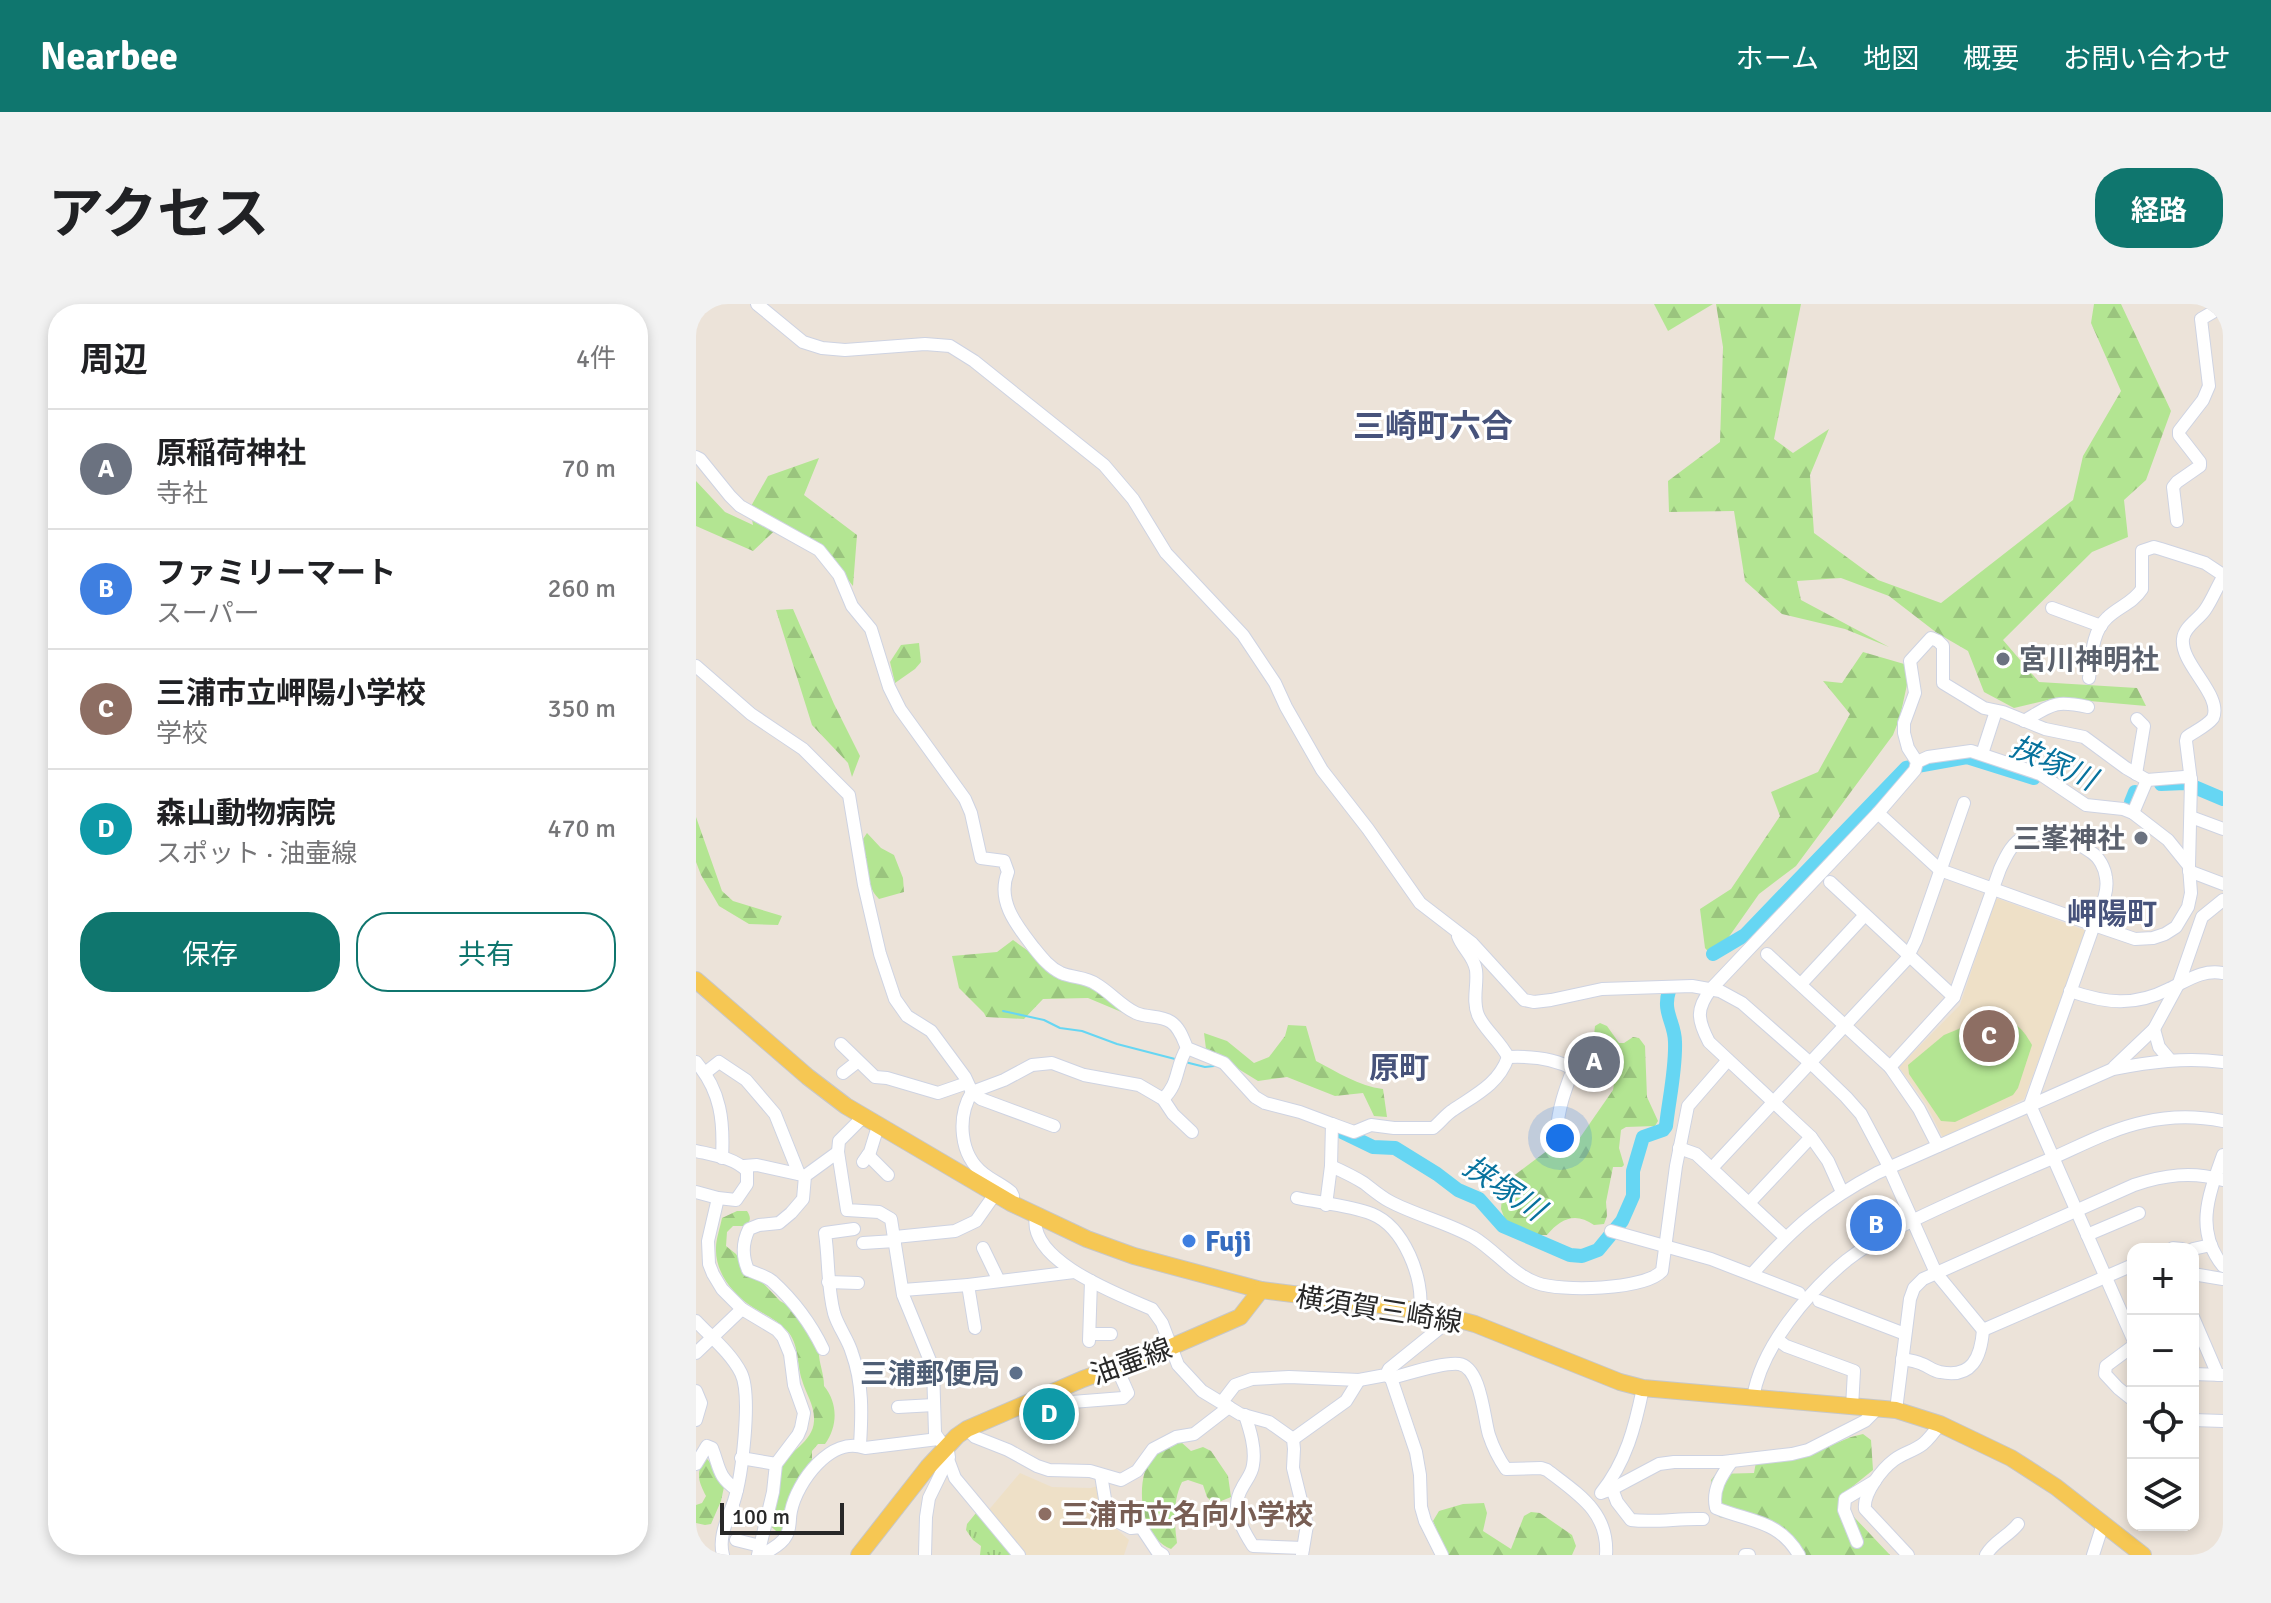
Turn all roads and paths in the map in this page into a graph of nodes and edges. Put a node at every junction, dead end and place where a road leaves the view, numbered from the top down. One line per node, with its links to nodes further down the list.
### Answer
1 (757, 304): 33 (street)
2 (2223, 306): 4 (street)
3 (696, 457): 46 (street)
4 (2177, 521)
5 (2223, 576): 7 (street); 17 (street)
6 (2052, 608): 7 (street)
7 (2101, 626): 9 (street)
8 (696, 666): 58 (street)
9 (2089, 678)
10 (2088, 707): 13 (street)
11 (1996, 711): 13 (street); 14 (street); 15 (street)
12 (2137, 719): 16 (street)
13 (2024, 721): 16 (street)
14 (1982, 754): 15 (street); 19 (street)
15 (1916, 765): 18 (street)
16 (2142, 777): 17 (street); 19 (street)
17 (2191, 783): 21 (street)
18 (1878, 813): 24 (street); 40 (street)
19 (2133, 813): 23 (street)
20 (1977, 815): 24 (street)
21 (2191, 817): 22 (street); 23 (street)
22 (2223, 829)
23 (2189, 869): 26 (street); 29 (street)
24 (1940, 870): 27 (street); 35 (street)
25 (1830, 882): 30 (street)
26 (2223, 884)
27 (1994, 889): 32 (street); 32 (street); 42 (street)
28 (2223, 900): 31 (street)
29 (2188, 907): 31 (street); 32 (street)
30 (1865, 915): 35 (street); 39 (street)
31 (2202, 917): 38 (street)
32 (2094, 925): 41 (street)
33 (1458, 931): 40 (street); 47 (street)
34 (1767, 954): 39 (street)
35 (1909, 956): 42 (street); 43 (street)
36 (2223, 973): 38 (street)
37 (696, 980): 62 (main road, 横須賀三崎線)
38 (2179, 983): 41 (street); 44 (street)
39 (1801, 984): 43 (street)
40 (1711, 989): 48 (street); 53 (street)
41 (2070, 991): 61 (street)
42 (1954, 997): 54 (street)
43 (1846, 1026): 53 (street); 54 (street)
44 (2154, 1029): 49 (street); 55 (street)
45 (841, 1044): 51 (street)
46 (1187, 1048): 59 (street); 64 (street)
47 (1508, 1057): 64 (street); 67 (street)
48 (1728, 1060): 60 (street); 71 (street)
49 (2170, 1060): 52 (street); 55 (street)
50 (696, 1062): 56 (street)
51 (857, 1062): 57 (street); 58 (street)
52 (2223, 1062)
53 (1810, 1063): 60 (street); 80 (street)
54 (1890, 1067): 70 (street)
55 (2113, 1069): 61 (street)
56 (705, 1073): 75 (street); 81 (street)
57 (843, 1073)
58 (970, 1087): 59 (street); 66 (street); 89 (street)
59 (1163, 1099): 68 (street)
60 (1774, 1101): 69 (street); 79 (street)
61 (2030, 1105): 70 (street); 76 (street)
62 (863, 1117): 65 (main road, 横須賀三崎線); 73 (street)
63 (2223, 1121): 76 (street)
64 (1332, 1124): 78 (street)
65 (878, 1126): 82 (street); 86 (main road, 横須賀三崎線)
66 (1054, 1126)
67 (1557, 1131)
68 (1192, 1132)
69 (1811, 1137): 85 (street); 90 (street)
70 (1938, 1146): 80 (street)
71 (1679, 1148): 79 (street); 103 (street)
72 (696, 1151): 75 (street)
73 (838, 1152): 81 (street); 100 (street)
74 (2223, 1155): 83 (street)
75 (722, 1158): 77 (street)
76 (2052, 1158): 92 (street); 95 (street)
77 (744, 1166): 81 (street); 87 (street)
78 (1331, 1166): 91 (street); 103 (street)
79 (1712, 1168): 90 (street)
80 (1889, 1168): 85 (street); 95 (street)
81 (802, 1175): 136 (street)
82 (886, 1175)
83 (2219, 1179): 92 (street); 102 (street)
84 (696, 1192): 87 (street)
85 (1842, 1192): 99 (street)
86 (995, 1194): 89 (main road, 横須賀三崎線); 100 (street)
87 (718, 1198): 123 (street)
88 (1297, 1198): 91 (street)
89 (1011, 1203): 94 (main road, 横須賀三崎線)
90 (1749, 1203): 99 (street)
91 (1326, 1205): 124 (street)
92 (2076, 1211): 98 (street); 109 (street)
93 (2139, 1213): 98 (street)
94 (1036, 1216): 108 (street); 120 (main road, 横須賀三崎線)
95 (1912, 1221): 109 (street); 134 (street)
96 (854, 1229): 116 (street)
97 (1614, 1232): 103 (street)
98 (2087, 1235): 112 (street)
99 (1785, 1237): 110 (street)
100 (895, 1239): 101 (street); 119 (street)
101 (863, 1243)
102 (2211, 1245): 105 (street); 106 (street)
103 (1666, 1246): 110 (street)
104 (983, 1248): 114 (street)
105 (2199, 1248)
106 (2223, 1266)
107 (2127, 1267): 112 (street)
108 (1074, 1272): 114 (street); 115 (street)
109 (1936, 1273): 129 (street); 132 (street)
110 (1752, 1274): 121 (street)
111 (2199, 1275): 113 (street)
112 (2105, 1276): 127 (street); 129 (street)
113 (2223, 1279)
114 (999, 1281): 118 (street)
115 (1091, 1281): 131 (street); 135 (street)
116 (828, 1282): 117 (street); 163 (street)
117 (858, 1283)
118 (968, 1285): 119 (street); 128 (street)
119 (903, 1290): 150 (street)
120 (1261, 1290): 124 (main road, 横須賀三崎線); 135 (main road, 油壷線)
121 (1799, 1293)
122 (1819, 1301): 132 (street)
123 (742, 1309): 133 (street); 168 (street)
124 (1420, 1311): 125 (main road, 横須賀三崎線)
125 (1449, 1317): 143 (street); 145 (main road, 横須賀三崎線)
126 (696, 1321): 133 (street)
127 (2127, 1326)
128 (975, 1328)
129 (1983, 1330): 139 (street)
130 (2199, 1330): 142 (street)
131 (1111, 1334)
132 (1905, 1334): 139 (street)
133 (712, 1338): 138 (street); 165 (street)
134 (1778, 1340): 148 (street); 153 (street)
135 (1171, 1347): 140 (main road, 油壷線); 151 (street)
136 (823, 1349)
137 (2127, 1350): 147 (street)
138 (696, 1353)
139 (1902, 1359): 155 (street)
140 (1116, 1366): 149 (street); 161 (main road, 油壷線)
141 (2199, 1374): 142 (street)
142 (2220, 1375)
143 (1389, 1376): 144 (street); 173 (street); 186 (street)
144 (1359, 1380): 151 (street); 162 (street)
145 (1643, 1388): 148 (main road, 横須賀三崎線); 172 (street)
146 (696, 1391): 157 (street)
147 (2127, 1395)
148 (1753, 1398): 153 (main road, 横須賀三崎線)
149 (1072, 1402)
150 (934, 1405): 152 (street); 164 (street)
151 (1226, 1405): 156 (street); 169 (street)
152 (898, 1407)
153 (1852, 1407): 154 (main road, 横須賀三崎線)
154 (1877, 1409): 155 (main road, 横須賀三崎線); 166 (street)
155 (1896, 1410): 160 (main road, 横須賀三崎線)
156 (1245, 1415): 162 (street); 179 (street)
157 (696, 1420)
158 (2199, 1420): 159 (street)
159 (2223, 1421)
160 (1940, 1424): 170 (street); 176 (main road, 横須賀三崎線)
161 (967, 1429): 164 (main road, 油壷線); 169 (street)
162 (1293, 1439): 179 (street)
163 (860, 1445): 164 (street); 180 (street)
164 (944, 1449): 182 (main road, 油壷線); 183 (street); 184 (street)
165 (741, 1458): 168 (street); 171 (street)
166 (1732, 1461): 172 (street); 188 (street)
167 (696, 1464): 171 (street)
168 (776, 1464): 180 (street)
169 (1101, 1475): 185 (street)
170 (1875, 1481): 178 (street); 189 (street)
171 (737, 1490): 181 (street)
172 (1607, 1491): 173 (street); 174 (street)
173 (1590, 1504): 187 (street)
174 (1703, 1519)
175 (2018, 1524): 190 (street)
176 (2103, 1524): 191 (street); 192 (main road, 横須賀三崎線)
177 (736, 1540): 180 (street)
178 (1857, 1542)
179 (1303, 1551)
180 (760, 1552)
181 (723, 1555)
182 (859, 1555)
183 (925, 1555)
184 (1019, 1555)
185 (1163, 1555)
186 (1442, 1555)
187 (1606, 1555)
188 (1799, 1555)
189 (1908, 1555)
190 (1986, 1555)
191 (2093, 1555)
192 (2143, 1555)

